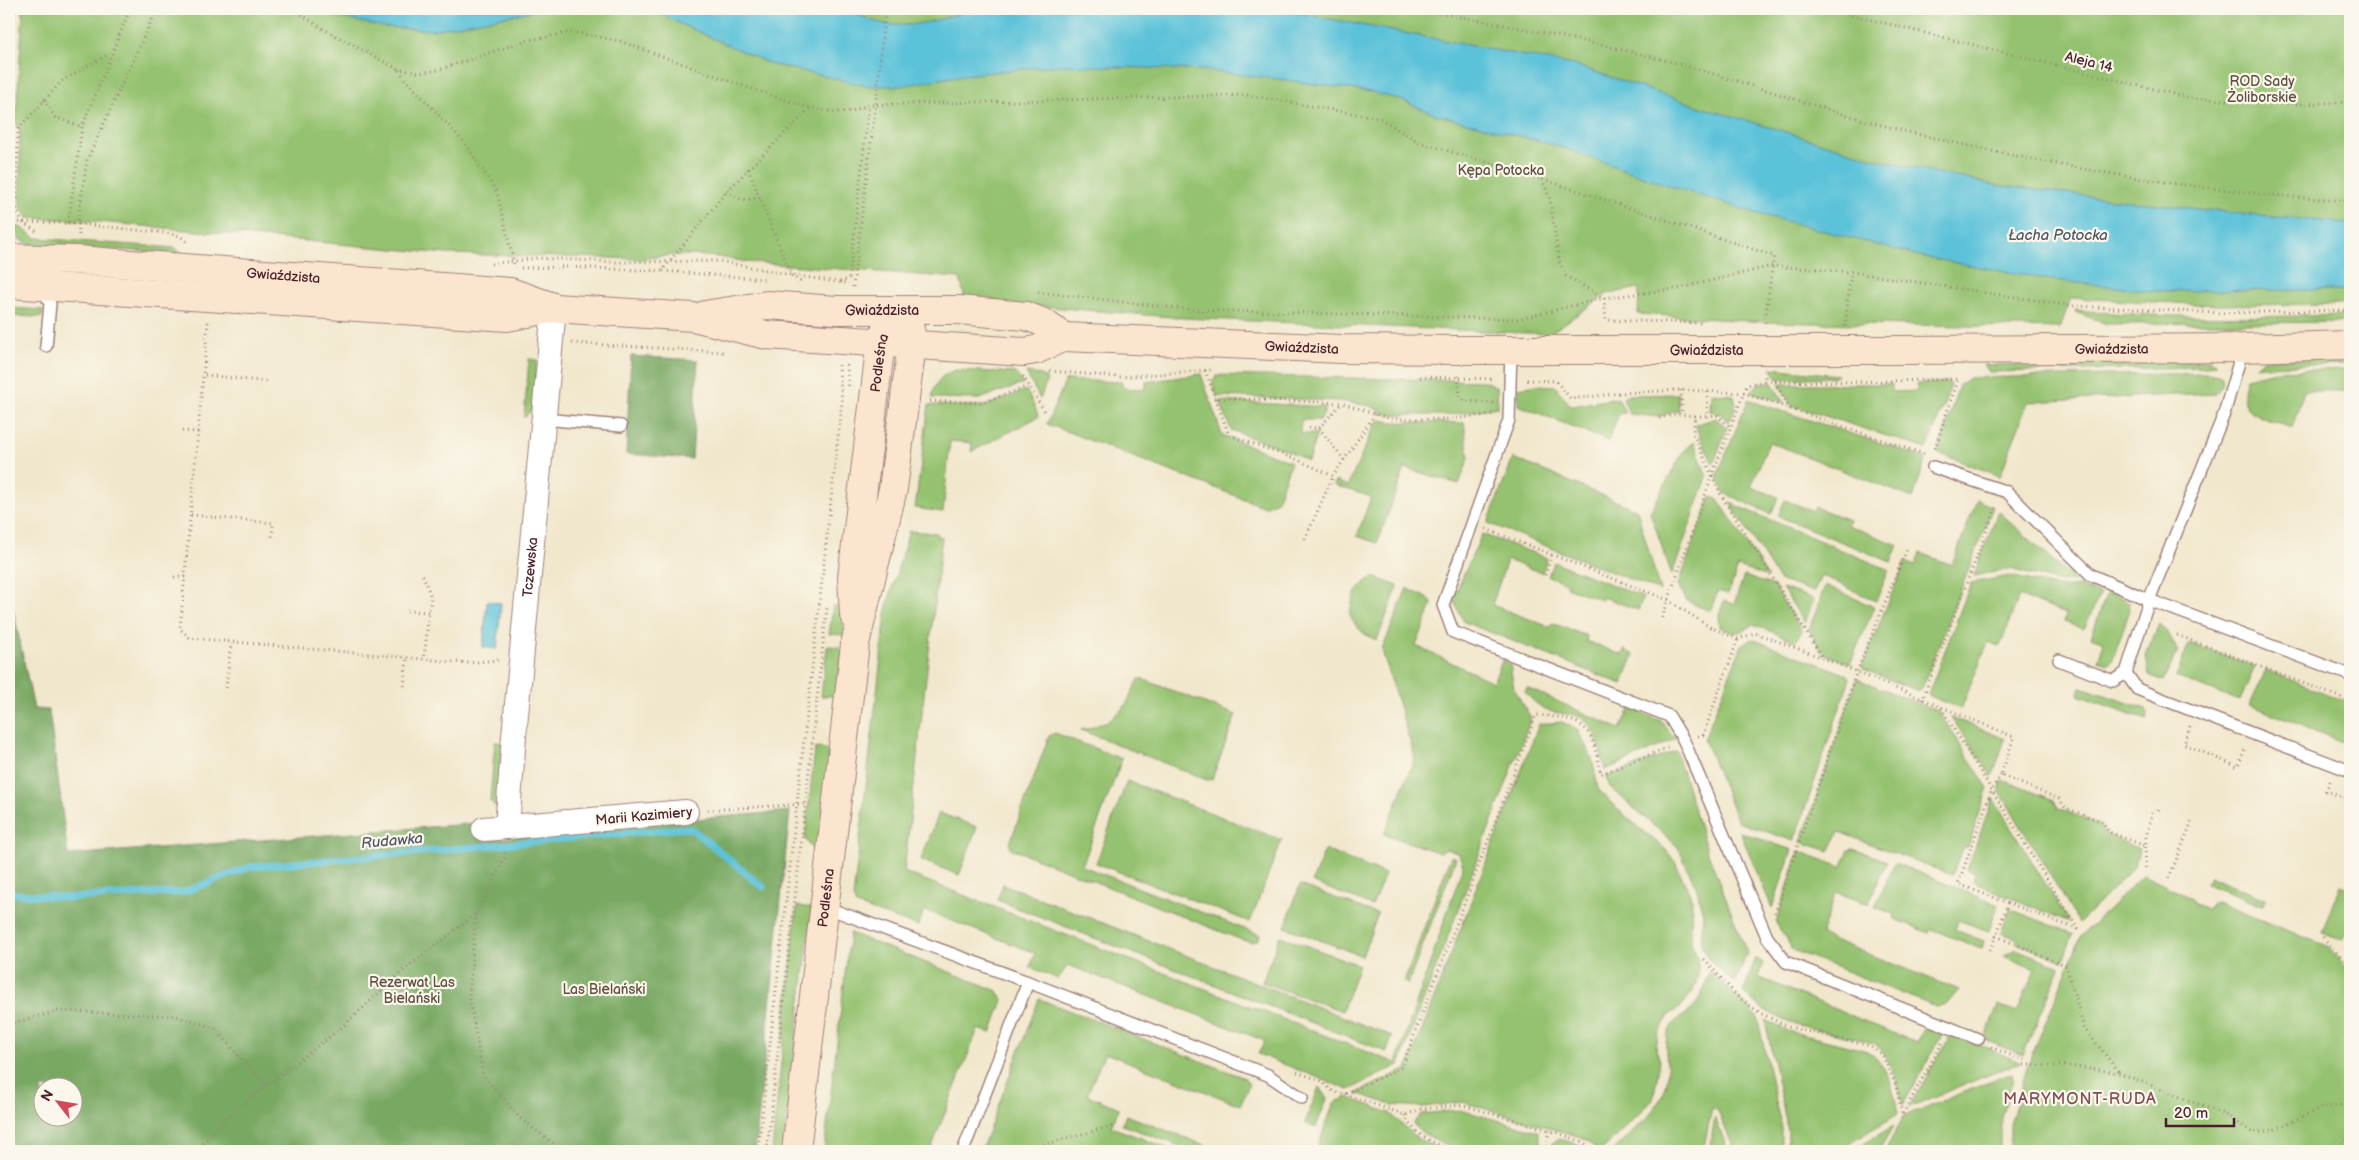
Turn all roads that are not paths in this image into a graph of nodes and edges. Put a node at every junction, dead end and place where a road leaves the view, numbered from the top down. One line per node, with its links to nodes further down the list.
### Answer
1 (11, 262): 2 (street); 3 (street, Gwiaździsta)
2 (42, 286): 3 (street, Gwiaździsta); 10 (lane)
3 (554, 308): 5 (street, Gwiaździsta); 13 (street, Tczewska)
4 (900, 310): 5 (street, Gwiaździsta); 6 (street, Gwiaździsta); 7 (street, Podleśna); 8 (street, Podleśna)
5 (693, 317): 7 (street, Gwiaździsta)
6 (1064, 337): 8 (street, Gwiaździsta); 12 (street, Gwiaździsta)
7 (881, 342): 8 (street, Gwiaździsta); 17 (street, Podleśna)
8 (912, 345): 17 (street, Podleśna)
9 (2350, 345): 11 (street, Gwiaździsta)
10 (46, 346)
11 (2242, 348): 12 (street, Gwiaździsta); 16 (lane)
12 (1511, 350): 26 (lane)
13 (543, 418): 14 (lane); 23 (street, Tczewska)
14 (621, 426)
15 (1933, 467): 16 (lane)
16 (2149, 600): 19 (lane); 20 (lane)
17 (855, 644): 24 (street, Podleśna)
18 (2060, 660): 19 (lane)
19 (2126, 673): 21 (lane)
20 (2350, 675)
21 (2350, 771)
22 (686, 812): 23 (street, Marii Kazimiery)
23 (496, 828)
24 (825, 907): 25 (lane); 28 (street, Podleśna)
25 (1028, 982): 27 (lane); 29 (lane)
26 (1978, 1039)
27 (1302, 1098)
28 (796, 1151)
29 (963, 1151)

